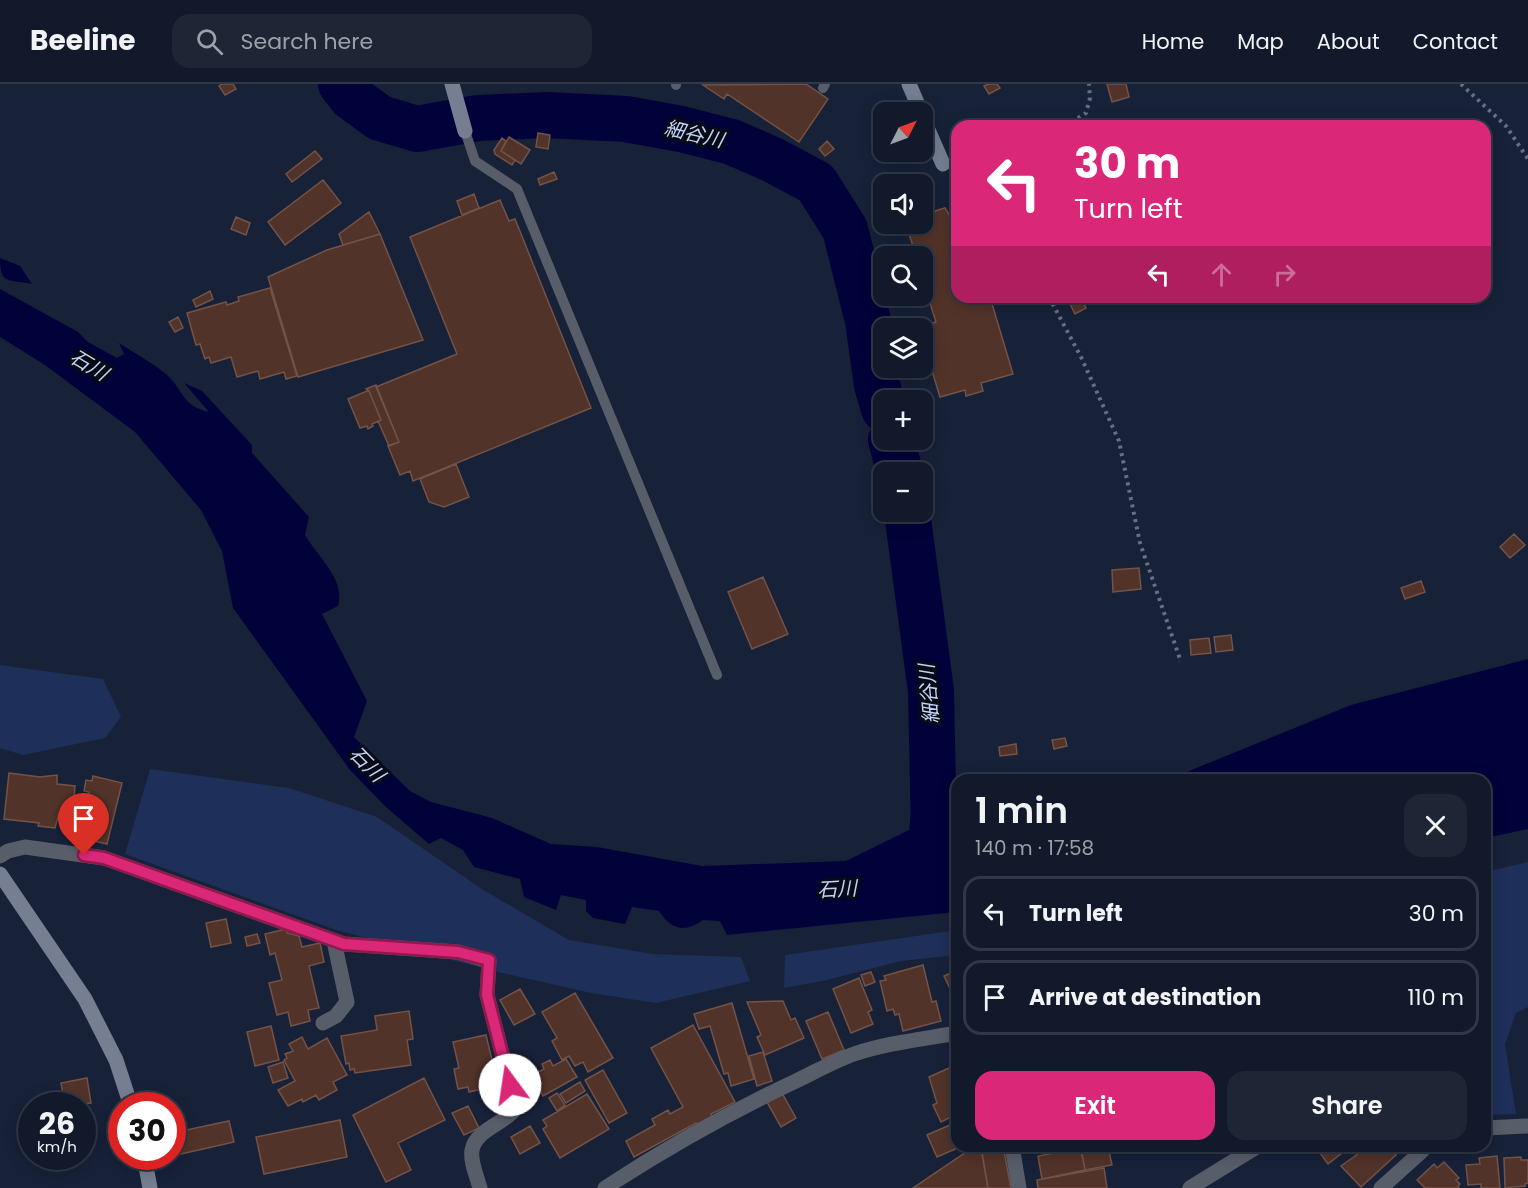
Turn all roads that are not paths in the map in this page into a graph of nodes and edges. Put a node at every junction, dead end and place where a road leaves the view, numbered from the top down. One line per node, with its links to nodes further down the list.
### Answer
1 (452, 84): 4 (street)
2 (909, 84): 3 (street)
3 (917, 102)
4 (465, 131): 7 (lane)
5 (933, 140): 6 (street)
6 (943, 164)
7 (717, 675)
8 (0, 856): 10 (street)
9 (0, 874): 13 (street)
10 (334, 941): 11 (street); 21 (street)
11 (323, 1023)
12 (951, 1034): 22 (street)
13 (126, 1092)
14 (1528, 1126): 15 (street)
15 (1491, 1128)
16 (1013, 1152): 23 (street)
17 (1248, 1152): 24 (street)
18 (1421, 1152): 25 (street)
19 (147, 1170): 20 (street)
20 (150, 1188)
21 (480, 1188)
22 (605, 1188)
23 (1019, 1188)
24 (1190, 1188)
25 (1381, 1188)

